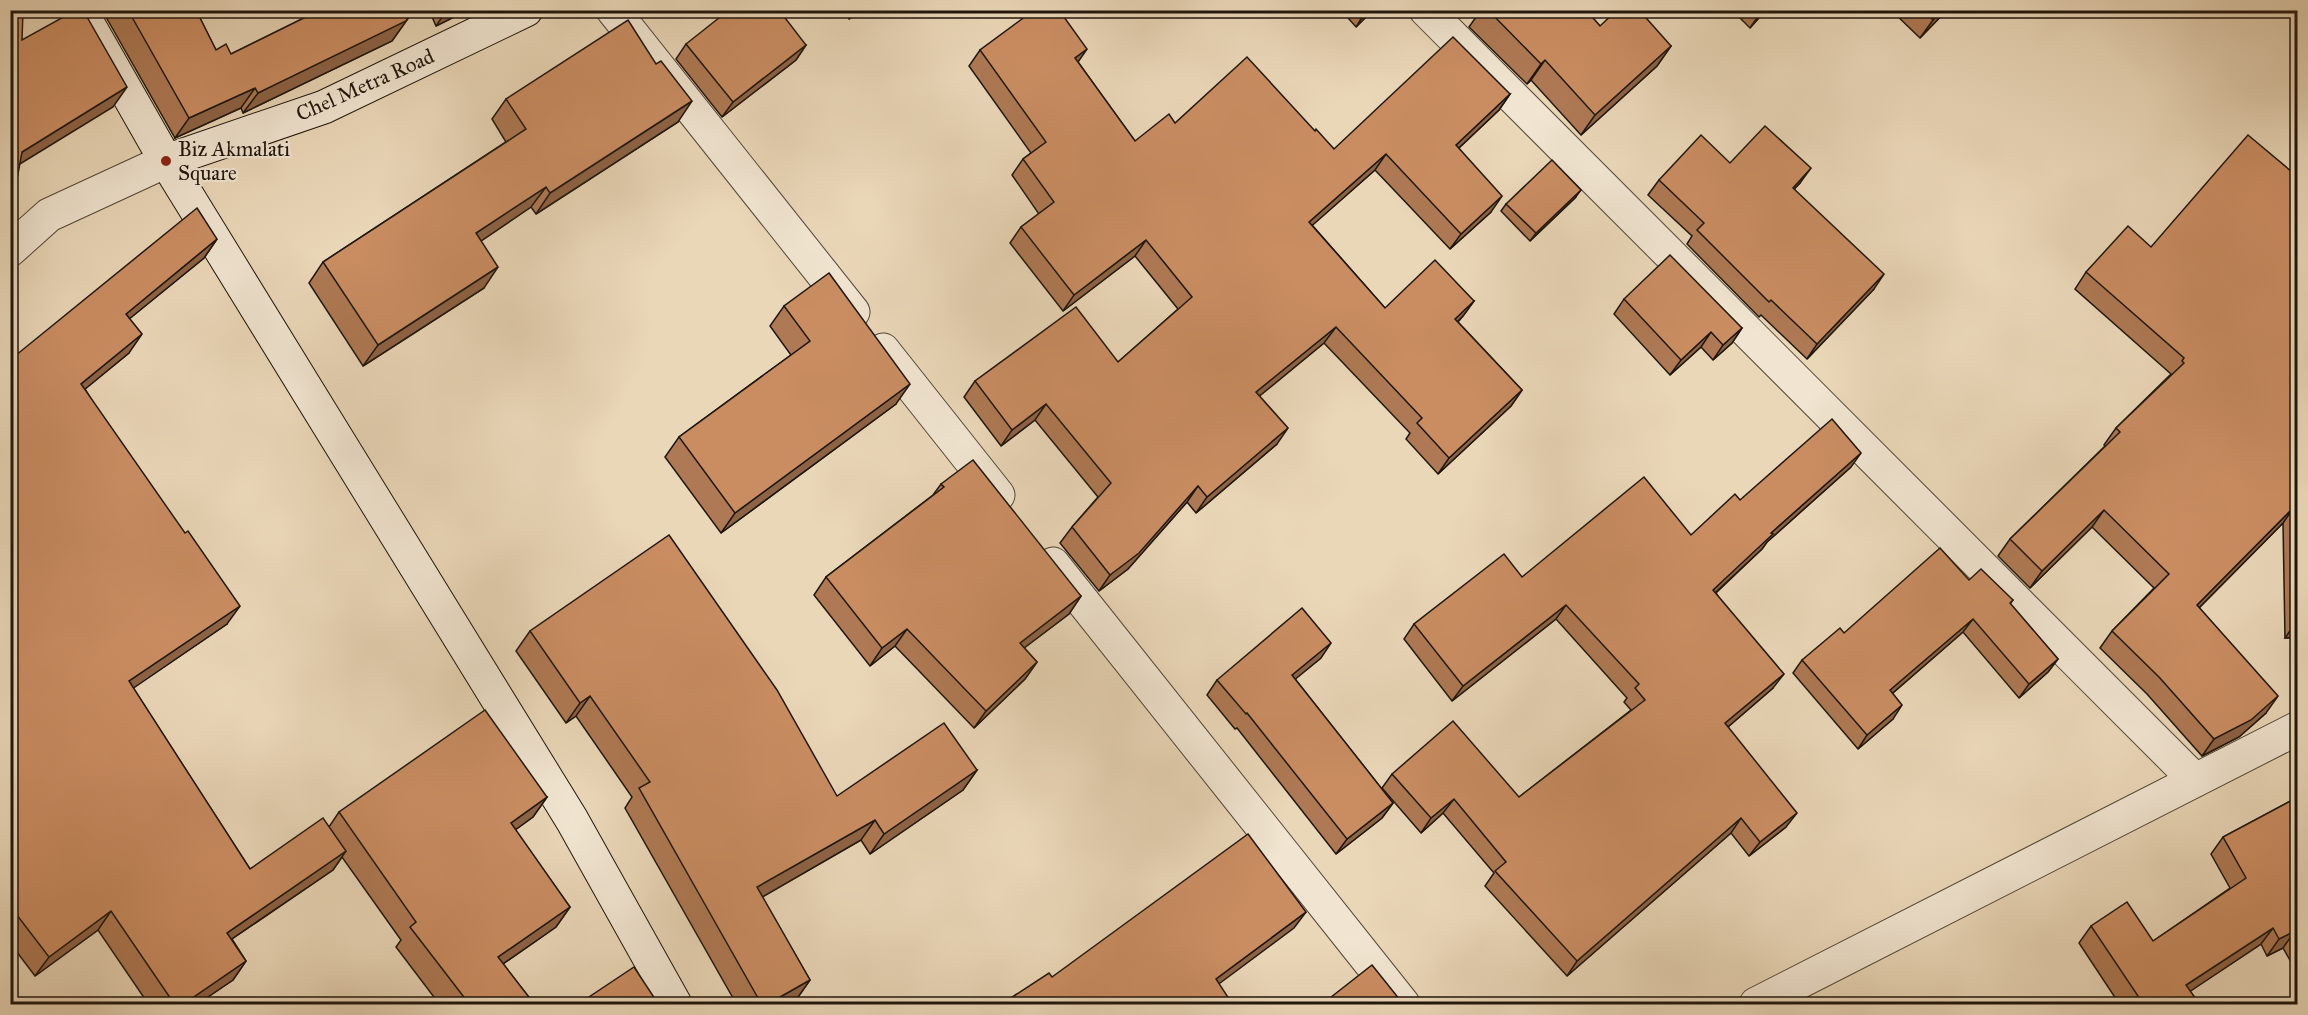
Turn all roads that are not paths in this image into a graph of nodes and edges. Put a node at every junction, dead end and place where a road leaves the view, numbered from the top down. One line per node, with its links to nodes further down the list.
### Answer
1 (80, 10): 5 (street)
2 (526, 10): 5 (street, Chel Metra Road)
3 (613, 10): 7 (street)
4 (1426, 10): 10 (street)
5 (166, 161): 6 (street, Chel Metra Road); 11 (street)
6 (10, 249)
7 (1016, 517)
8 (1038, 545): 12 (street)
9 (2298, 728): 10 (street)
10 (2195, 780): 13 (street)
11 (675, 1005)
12 (1403, 1005)
13 (1756, 1005)

